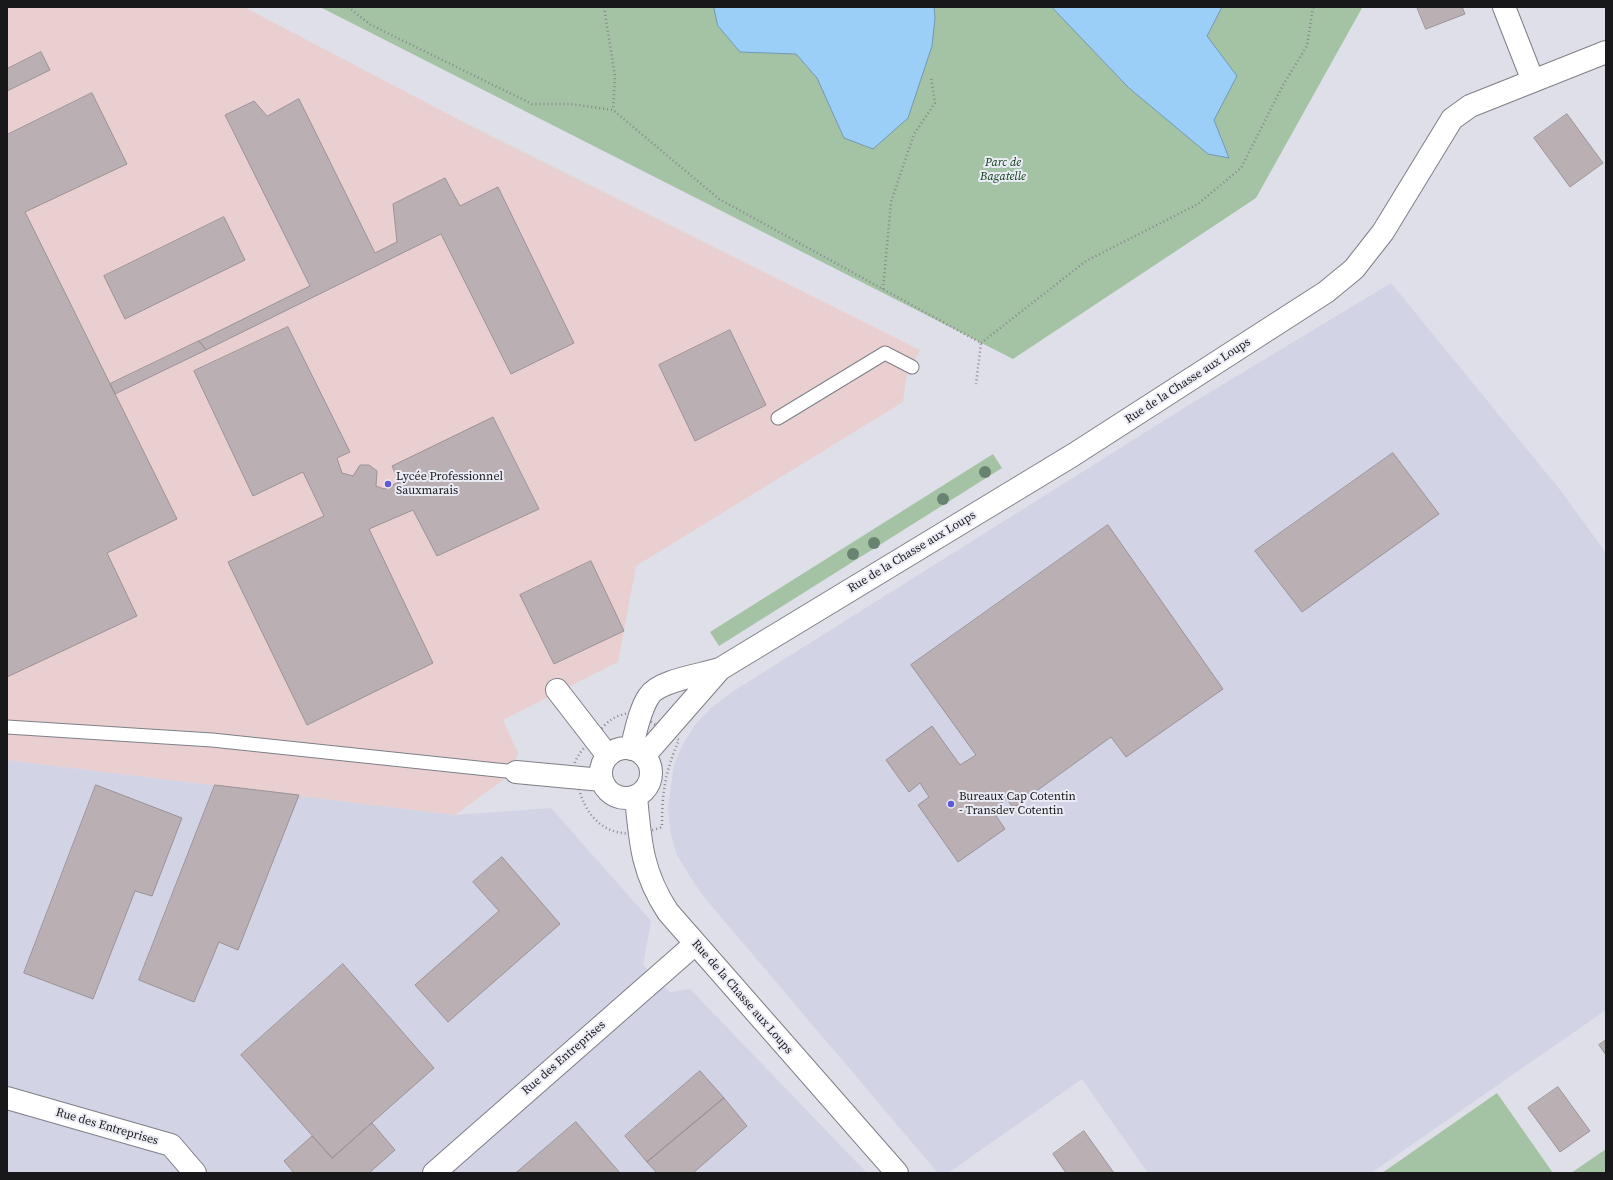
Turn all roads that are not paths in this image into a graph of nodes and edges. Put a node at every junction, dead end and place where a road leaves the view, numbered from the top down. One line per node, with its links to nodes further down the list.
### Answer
1 (1504, 7): 3 (street)
2 (1606, 52): 3 (street, Rue de la Chasse aux Loups)
3 (1533, 81): 6 (street, Rue de la Chasse aux Loups)
4 (912, 367): 5 (lane)
5 (778, 418)
6 (720, 669): 9 (street, Rue de la Chasse aux Loups); 9 (street, Rue de la Chasse aux Loups)
7 (557, 690): 10 (street)
8 (7, 727): 11 (lane)
9 (637, 753): 10 (street); 13 (street)
10 (608, 756): 12 (street)
11 (516, 772): 12 (street)
12 (602, 780): 13 (street)
13 (636, 796): 14 (street, Rue de la Chasse aux Loups)
14 (695, 944): 17 (street, Rue des Entreprises); 18 (street, Rue de la Chasse aux Loups)
15 (7, 1098): 16 (street, Rue des Entreprises)
16 (195, 1173)
17 (434, 1173)
18 (897, 1173)

